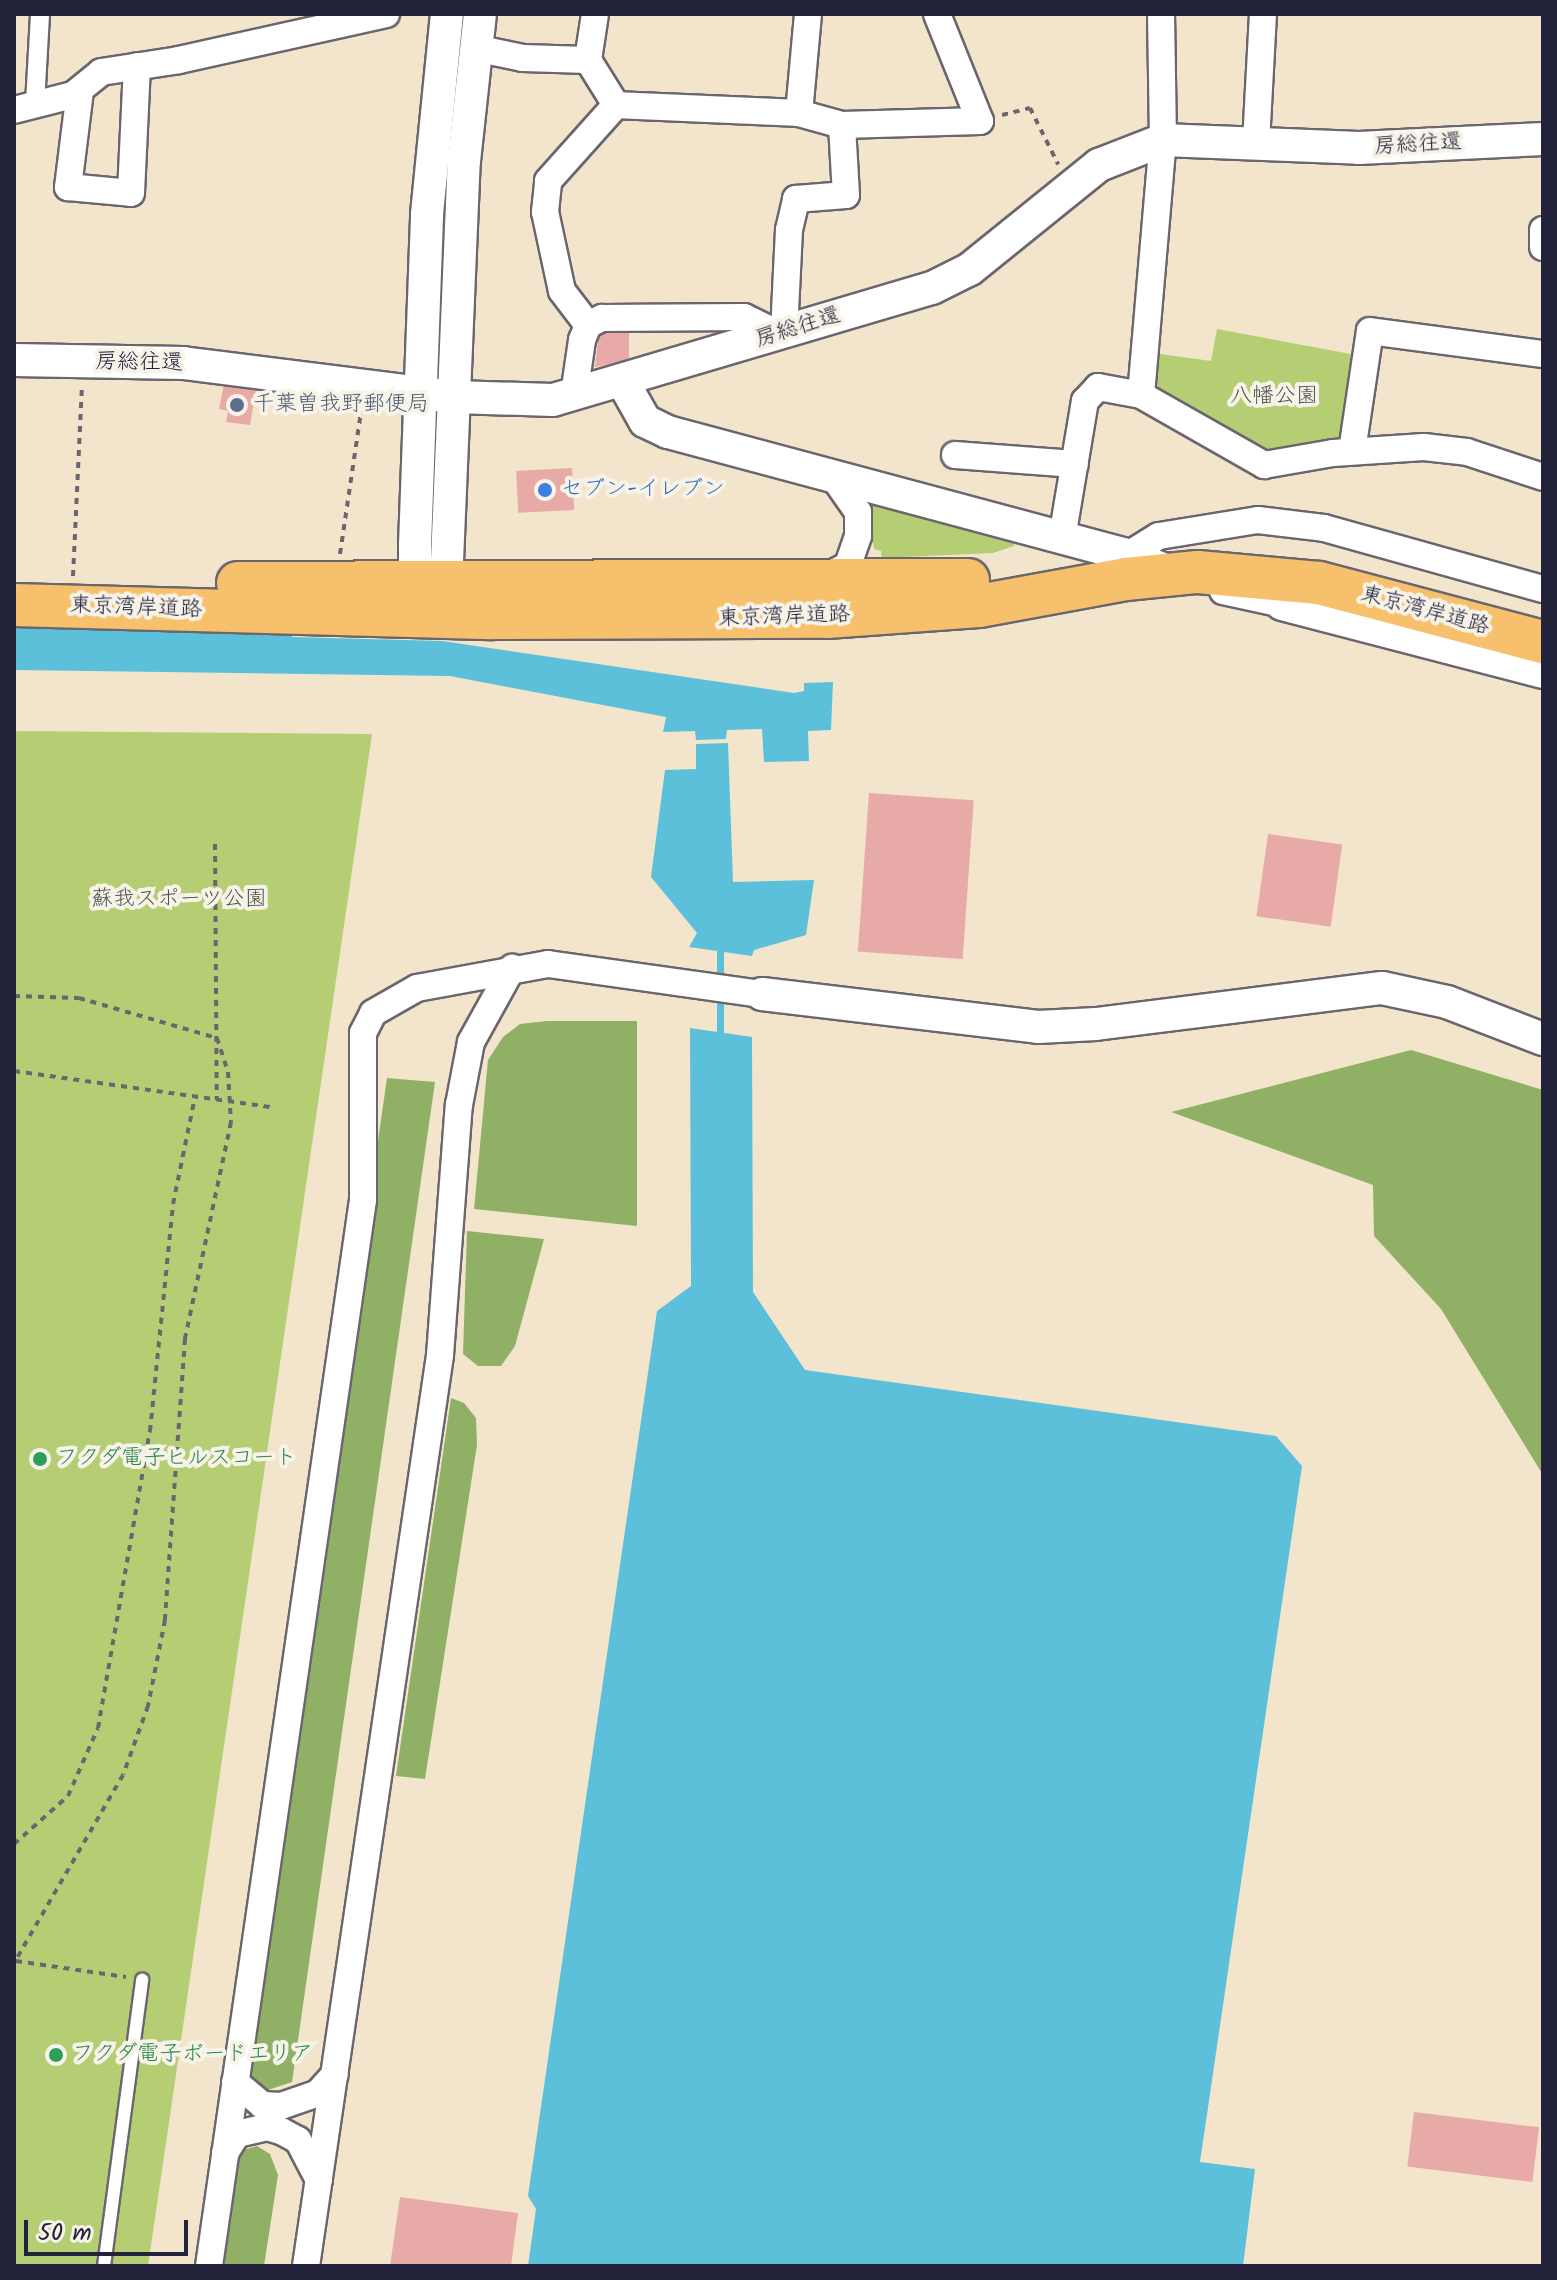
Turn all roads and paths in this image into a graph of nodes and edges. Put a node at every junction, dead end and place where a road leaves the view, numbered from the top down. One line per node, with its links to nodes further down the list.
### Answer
1 (40, 14): 16 (street)
2 (386, 14): 10 (street)
3 (447, 14): 33 (street)
4 (480, 14): 11 (street)
5 (595, 14): 12 (street)
6 (808, 14): 17 (street)
7 (937, 14): 18 (street)
8 (1161, 14): 21 (street)
9 (1263, 14): 22 (street)
10 (302, 24): 13 (street)
11 (475, 48): 12 (street); 36 (street)
12 (588, 60): 15 (street)
13 (137, 66): 14 (street); 14 (street)
14 (80, 91): 16 (street)
15 (616, 105): 17 (street); 26 (street)
16 (24, 107)
17 (799, 113): 19 (street)
18 (980, 121): 19 (street); 23 (path)
19 (842, 125): 27 (street)
20 (1543, 139): 22 (street, 房総往還)
21 (1163, 140): 22 (street, 房総往還); 23 (street, 房総往還); 35 (street)
22 (1256, 143)
23 (1070, 188): 27 (street, 房総往還)
24 (1543, 230): 25 (street)
25 (1543, 247)
26 (588, 325): 27 (street); 34 (street)
27 (782, 333): 31 (street, 房総往還)
28 (1543, 354): 37 (street)
29 (14, 360): 30 (street, 房総往還)
30 (83, 362): 32 (street, 房総往還); 47 (path)
31 (623, 382): 34 (street, 房総往還); 41 (street)
32 (365, 385): 33 (street, 房総往還); 49 (path)
33 (420, 393): 36 (street, 房総往還); 51 (street)
34 (574, 395): 36 (street, 房総往還)
35 (1141, 395): 37 (street); 39 (street)
36 (454, 397): 51 (street)
37 (1352, 451): 40 (street)
38 (955, 455): 39 (street)
39 (1075, 464): 42 (street)
40 (1543, 477)
41 (835, 479): 42 (street); 48 (street)
42 (1062, 538): 43 (street)
43 (1128, 555): 44 (street); 45 (highway, 東京湾岸道路); 48 (highway, 東京湾岸道路); 50 (street)
44 (1172, 573): 45 (highway, 東京湾岸道路); 51 (highway, 東京湾岸道路)
45 (1275, 577): 53 (highway, 東京湾岸道路); 54 (highway, 東京湾岸道路); 55 (street)
46 (14, 578): 47 (highway, 東京湾岸道路)
47 (72, 578): 49 (highway, 東京湾岸道路)
48 (811, 582): 51 (highway, 東京湾岸道路)
49 (336, 584): 51 (highway, 東京湾岸道路)
50 (1543, 589)
51 (429, 595): 52 (highway, 東京湾岸道路)
52 (14, 605)
53 (1543, 615)
54 (1543, 642)
55 (1543, 672)
56 (215, 844): 60 (path)
57 (512, 968): 58 (street); 70 (street); 71 (street)
58 (762, 994): 61 (street)
59 (14, 996): 60 (path)
60 (217, 1038): 64 (path); 65 (path)
61 (1543, 1039)
62 (14, 1071): 63 (path)
63 (195, 1097): 64 (path); 67 (path)
64 (217, 1100): 65 (path)
65 (230, 1102): 66 (path); 68 (path)
66 (271, 1107)
67 (14, 1844)
68 (15, 1961): 69 (path)
69 (142, 1980): 74 (lane)
70 (335, 2074): 71 (street); 73 (street)
71 (235, 2082): 72 (street)
72 (225, 2153): 73 (street); 75 (street)
73 (319, 2181): 76 (street)
74 (104, 2266)
75 (209, 2266)
76 (306, 2266)

